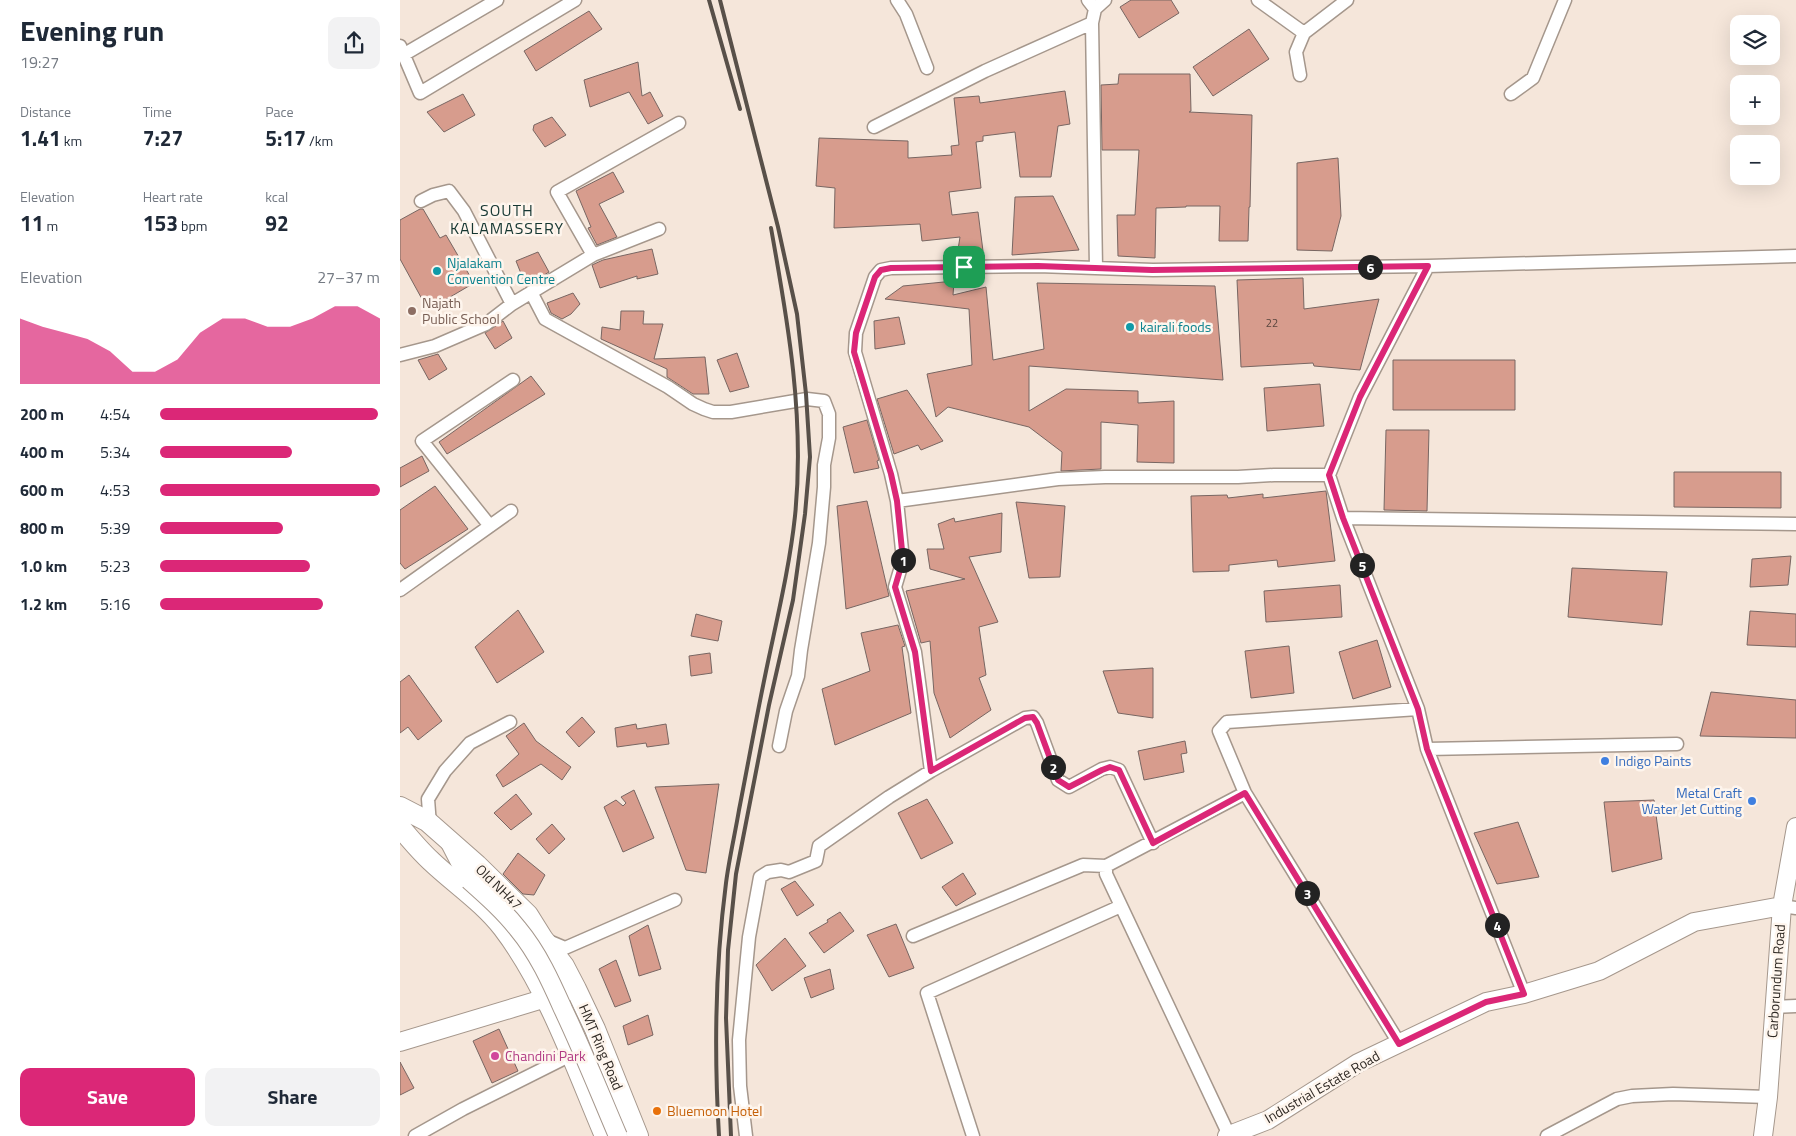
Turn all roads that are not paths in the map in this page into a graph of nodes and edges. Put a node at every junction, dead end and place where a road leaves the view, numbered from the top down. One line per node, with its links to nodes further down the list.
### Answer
1 (497, 0): 11 (street)
2 (575, 0): 11 (street)
3 (897, 0): 12 (street)
4 (1105, 0): 8 (street)
5 (1258, 0): 10 (street)
6 (1348, 0): 10 (street)
7 (1565, 0): 14 (street)
8 (1092, 4): 9 (street)
9 (1092, 23): 16 (street); 22 (street)
10 (1304, 33): 13 (street)
11 (402, 50)
12 (927, 68)
13 (1300, 75)
14 (1511, 94)
15 (679, 123): 19 (street)
16 (874, 127)
17 (421, 201): 24 (street)
18 (659, 229): 19 (street)
19 (593, 255): 23 (street)
20 (1796, 256): 21 (street)
21 (1428, 266): 22 (street); 27 (street)
22 (1096, 268): 28 (street)
23 (531, 292): 24 (street); 37 (street)
24 (512, 304): 25 (street)
25 (400, 355)
26 (514, 380): 32 (street)
27 (1329, 475): 28 (street); 30 (street)
28 (897, 501): 39 (street)
29 (511, 511): 32 (street)
30 (1343, 518): 31 (street); 34 (street)
31 (1796, 524)
32 (490, 526): 33 (street)
33 (400, 588)
34 (1418, 709): 38 (street); 40 (street)
35 (510, 722): 42 (street)
36 (1677, 744): 38 (street)
37 (779, 746)
38 (1427, 749): 56 (street)
39 (931, 771): 46 (street); 68 (street)
40 (1245, 793): 46 (street); 61 (street)
41 (400, 807): 42 (main road, Old NH47)
42 (428, 823): 44 (main road); 45 (main road, Old NH47)
43 (1796, 827): 52 (street, Carborundum Road)
44 (406, 834): 47 (main road, Old NH47)
45 (449, 841): 49 (street); 54 (main road, Old NH47)
46 (1153, 843): 48 (street)
47 (431, 861): 49 (street); 57 (main road, Old NH47)
48 (1106, 866): 51 (street); 53 (street)
49 (470, 880): 66 (street, bridge)
50 (675, 900): 54 (street)
51 (1121, 906): 69 (street); 70 (street)
52 (1789, 907): 56 (street, Industrial Estate Road); 59 (street, Carborundum Road)
53 (913, 936)
54 (543, 939): 55 (main road, Old NH47)
55 (576, 989): 57 (street, HMT Ring Road); 67 (main road, HMT Ring Road)
56 (1524, 994): 61 (street, Industrial Estate Road)
57 (544, 998): 60 (street, HMT Ring Road); 62 (main road)
58 (1796, 1006): 59 (street)
59 (1774, 1007): 63 (street, Carborundum Road)
60 (400, 1042)
61 (1399, 1044): 70 (street, Industrial Estate Road)
62 (570, 1055): 64 (street); 65 (main road)
63 (1768, 1097): 71 (street); 72 (street, Carborundum Road)
64 (415, 1136)
65 (604, 1136)
66 (618, 1136)
67 (638, 1136)
68 (746, 1136)
69 (973, 1136)
70 (1228, 1136)
71 (1548, 1136)
72 (1763, 1136)

